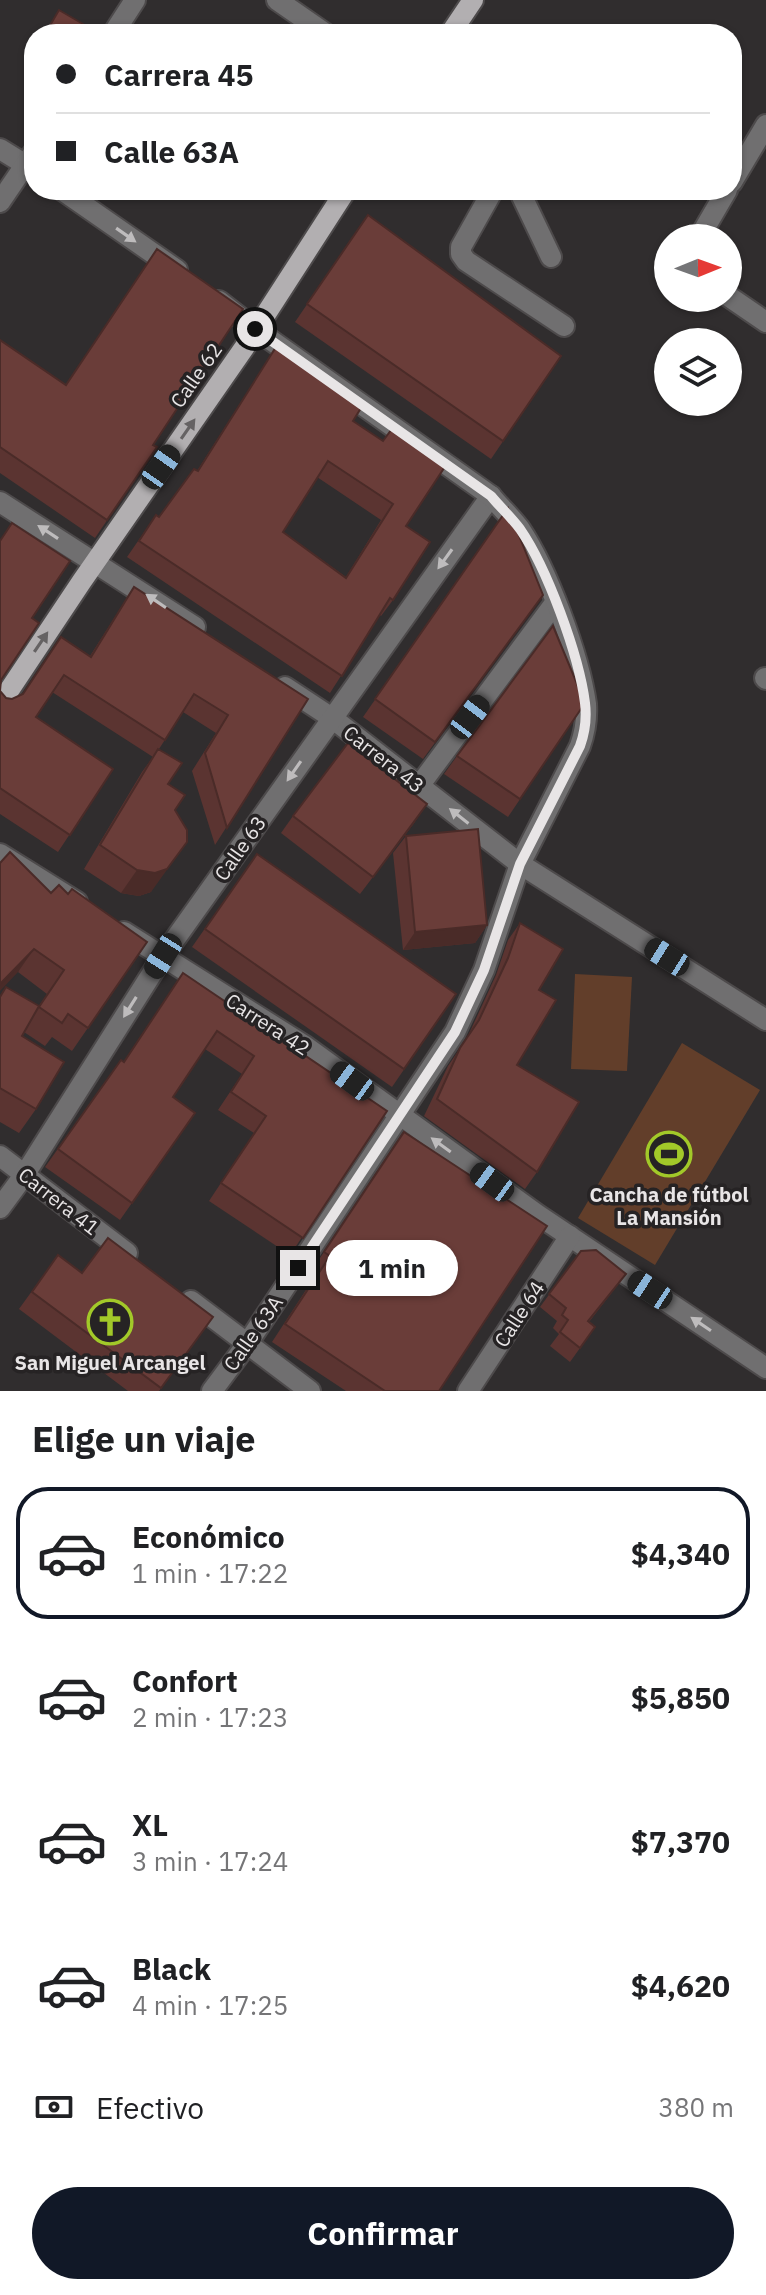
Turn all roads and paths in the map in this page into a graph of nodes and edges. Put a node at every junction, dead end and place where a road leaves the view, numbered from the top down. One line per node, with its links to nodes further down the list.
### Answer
1 (135, 0): 4 (street)
2 (277, 0): 5 (street)
3 (473, 0): 6 (main road)
4 (119, 24)
5 (312, 24)
6 (457, 24)
7 (766, 125): 10 (street)
8 (0, 149): 9 (street)
9 (24, 159)
10 (742, 165)
11 (24, 171): 17 (street)
12 (76, 200): 23 (street, one-way to 23)
13 (339, 200): 23 (main road, Calle 62)
14 (487, 200): 22 (street)
15 (524, 200): 19 (street)
16 (721, 200): 18 (street)
17 (0, 202)
18 (707, 224)
19 (551, 257)
20 (742, 306): 21 (street)
21 (766, 322)
22 (564, 326)
23 (255, 329): 24 (street); 26 (main road, Calle 62, one-way to 23)
24 (491, 496): 27 (street); 31 (street, Calle 63, one-way to 31)
25 (0, 502): 26 (street, one-way to 25)
26 (95, 562): 28 (street, one-way to 26); 30 (main road, Calle 62, one-way to 26)
27 (555, 603): 32 (street); 34 (street, Calle 63A)
28 (217, 641)
29 (268, 676): 31 (street, Carrera 43)
30 (0, 704)
31 (332, 718): 32 (street, Carrera 43); 37 (street, Calle 63, one-way to 37)
32 (419, 786): 34 (street, Carrera 43, one-way to 32)
33 (0, 854): 35 (street)
34 (520, 864): 38 (street, Carrera 43); 39 (street, Calle 63A)
35 (88, 909)
36 (113, 925): 37 (street, Carrera 42)
37 (163, 956): 39 (street, Carrera 42); 41 (street, Calle 63, one-way to 41)
38 (766, 1020)
39 (399, 1115): 43 (street, Carrera 42, one-way to 39); 46 (street, Calle 63A)
40 (0, 1156): 41 (street, Carrera 41)
41 (25, 1174): 42 (street, Calle 63); 44 (street, Carrera 41)
42 (0, 1208)
43 (570, 1236): 47 (street, Carrera 42, one-way to 43); 50 (street, Calle 64)
44 (142, 1264)
45 (177, 1291): 46 (street)
46 (247, 1344): 48 (street, Calle 63A); 49 (street)
47 (766, 1368)
48 (212, 1391)
49 (310, 1391)
50 (468, 1391)

